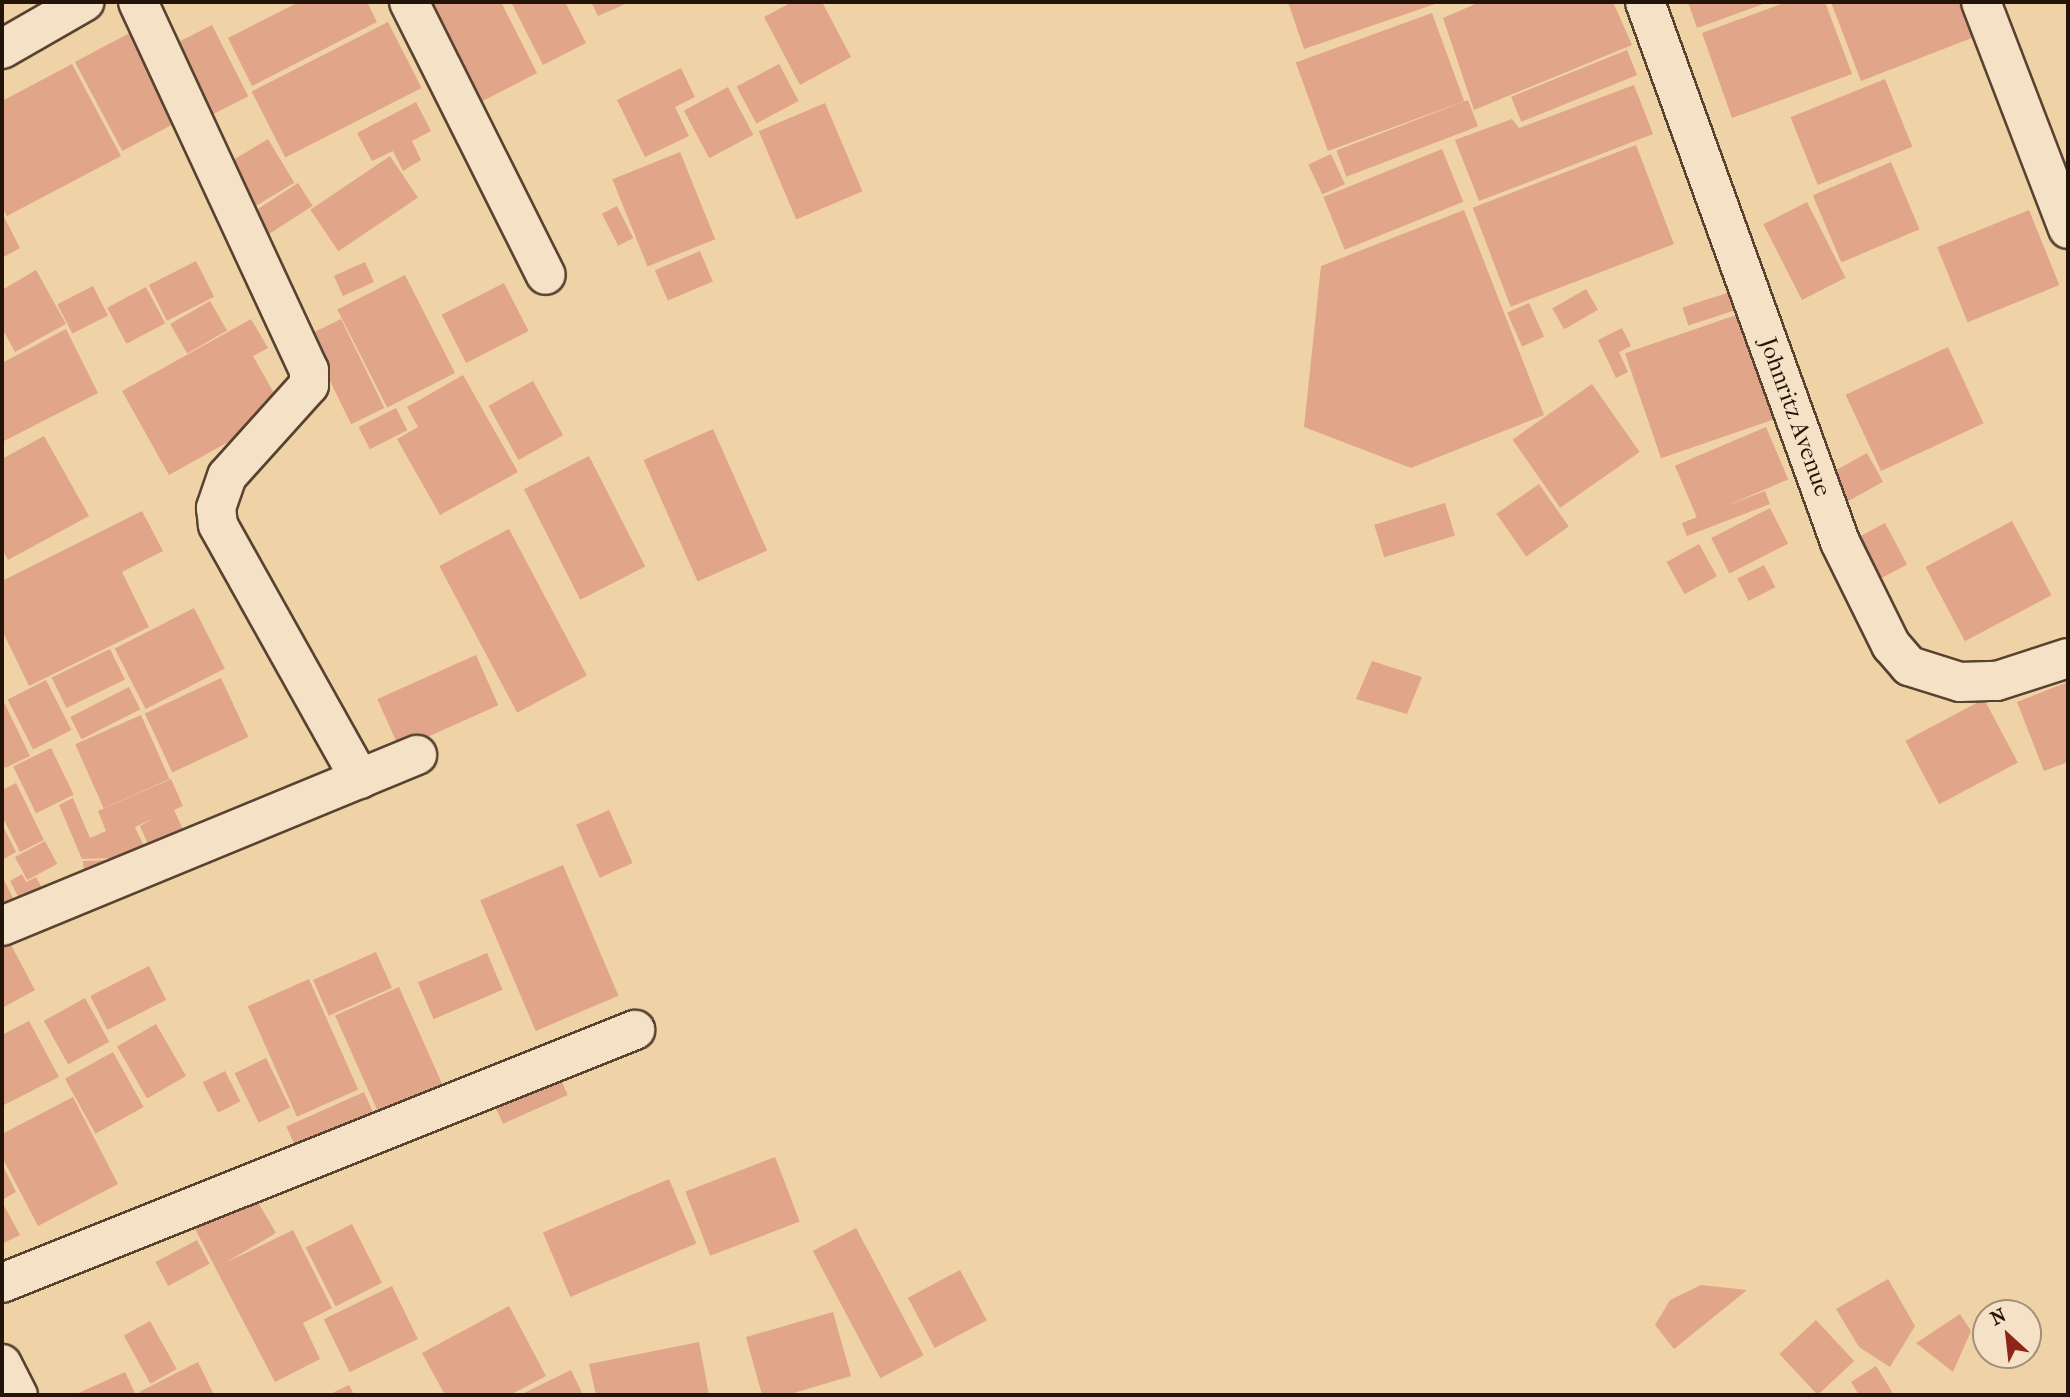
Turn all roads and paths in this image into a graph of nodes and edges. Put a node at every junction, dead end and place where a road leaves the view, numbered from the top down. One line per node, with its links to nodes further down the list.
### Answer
1 (84, 2): 6 (street)
2 (138, 2): 11 (street)
3 (409, 2): 8 (street)
4 (1645, 2): 9 (street, Johnritz Avenue)
5 (1981, 2): 7 (street)
6 (2, 49)
7 (2068, 229)
8 (546, 275)
9 (2068, 658)
10 (416, 755): 11 (street)
11 (360, 779): 12 (street)
12 (2, 926)
13 (635, 1030): 14 (street)
14 (2, 1283)
15 (2, 1364): 16 (street)
16 (18, 1395)

